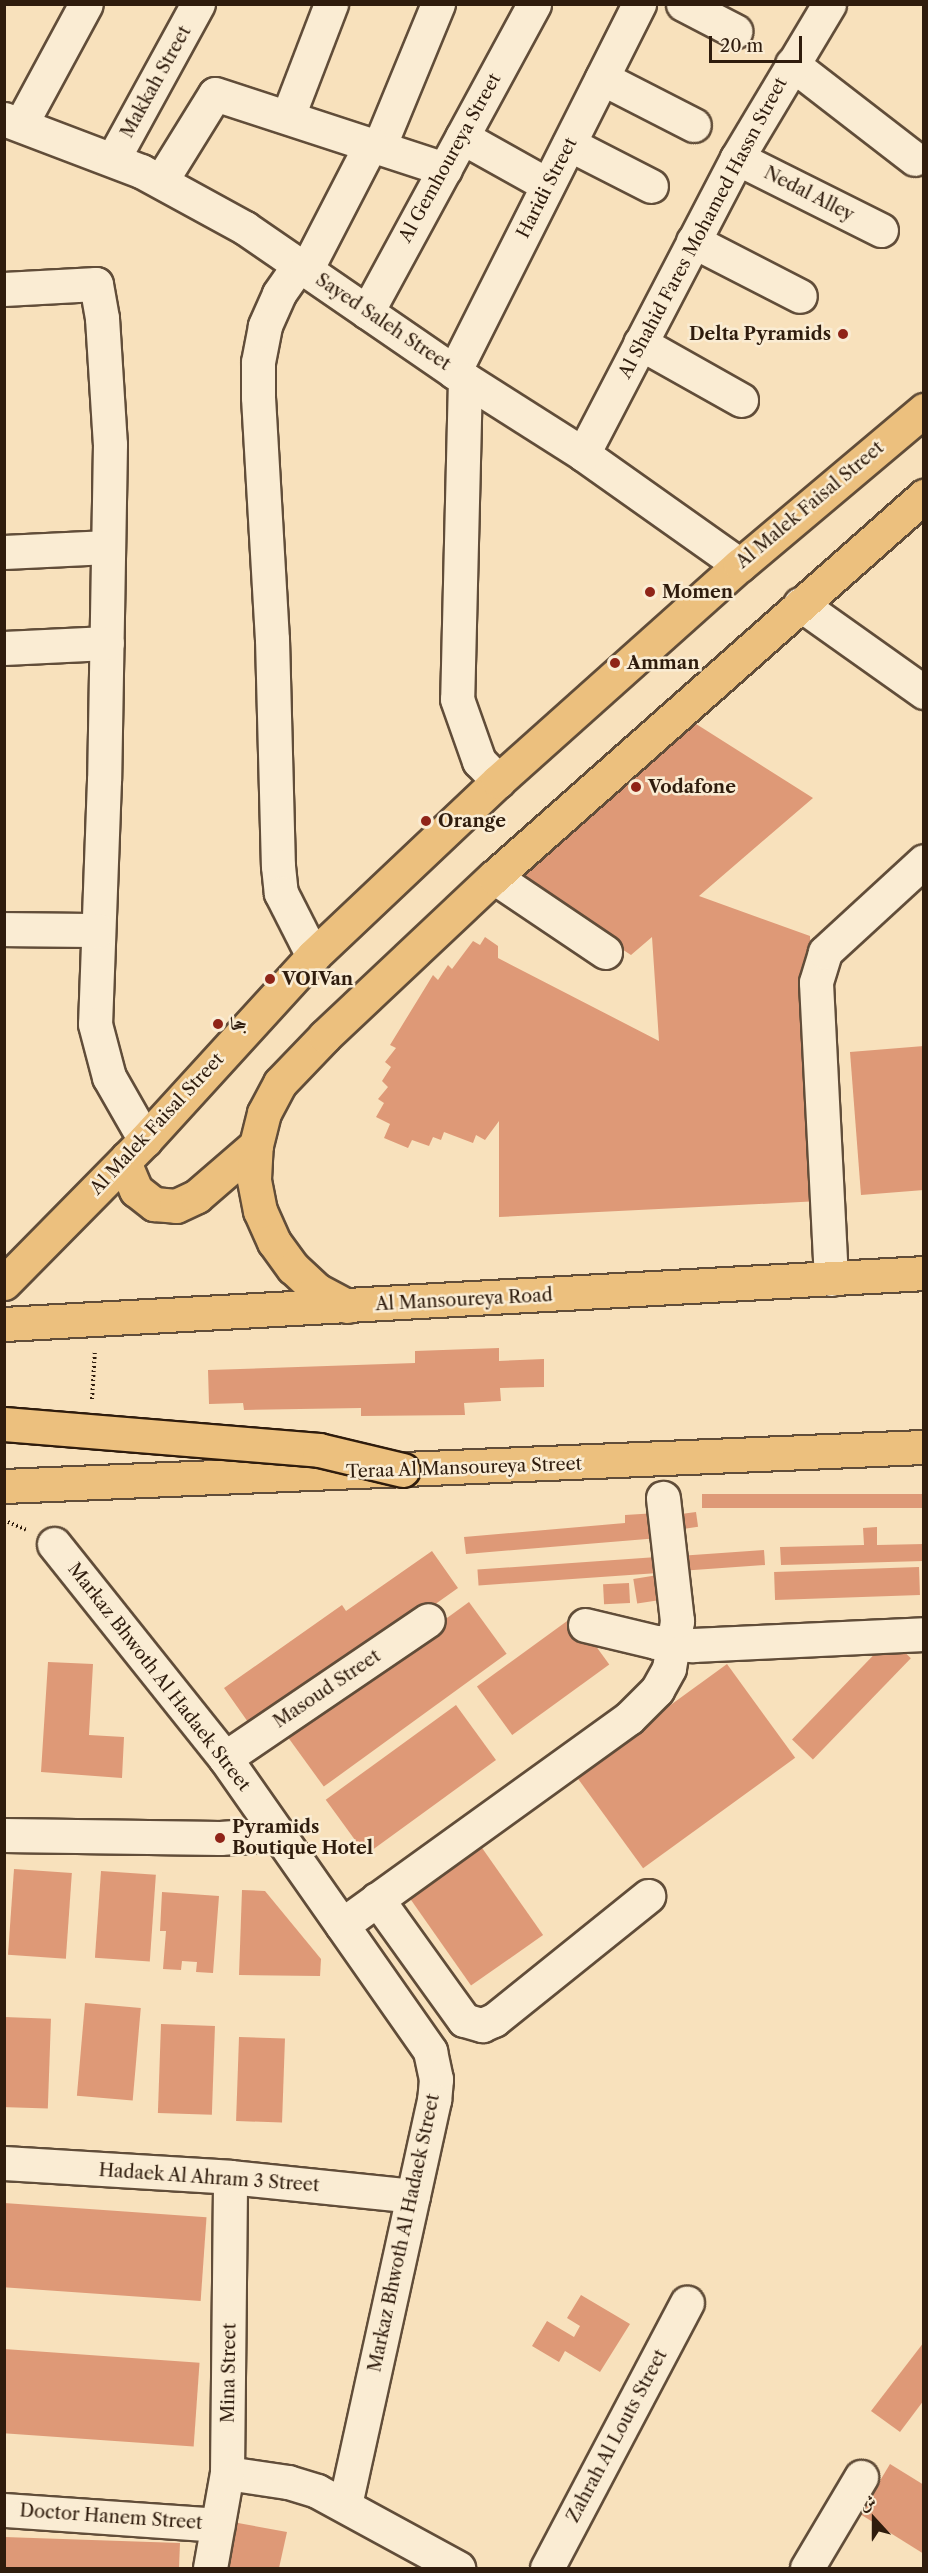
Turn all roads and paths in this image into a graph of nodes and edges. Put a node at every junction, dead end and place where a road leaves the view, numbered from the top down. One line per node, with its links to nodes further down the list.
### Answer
1 (86, 4): 13 (street)
2 (198, 4): 19 (street, Makkah Street)
3 (331, 4): 12 (street)
4 (438, 4): 17 (street)
5 (534, 4): 15 (street, Al Gemhoureya Street)
6 (639, 4): 11 (street, Haridi Street)
7 (683, 4): 9 (street)
8 (829, 4): 10 (street, Al Shahid Fares Mohamed Hassn Street)
9 (735, 32)
10 (792, 64): 18 (street, Al Shahid Fares Mohamed Hassn Street); 20 (street)
11 (602, 78): 14 (street); 16 (street, Haridi Street)
12 (288, 116): 17 (street); 22 (street)
13 (13, 121): 19 (street, Sayed Saleh Street)
14 (694, 125)
15 (462, 137): 21 (street, Al Gemhoureya Street); 23 (street)
16 (569, 144): 23 (street, Haridi Street); 24 (street)
17 (375, 145): 21 (street); 27 (street)
18 (737, 158): 25 (street, Nedal Alley); 26 (street, Al Shahid Fares Mohamed Hassn Street)
19 (114, 159): 22 (street, Sayed Saleh Street)
20 (915, 159)
21 (445, 169): 30 (street, Al Gemhoureya Street)
22 (161, 181): 27 (street, Sayed Saleh Street)
23 (548, 185): 32 (street, Haridi Street)
24 (651, 186)
25 (880, 230)
26 (693, 241): 29 (street); 31 (street, Al Shahid Fares Mohamed Hassn Street)
27 (302, 267): 30 (street, Sayed Saleh Street); 50 (street)
28 (4, 289): 37 (street)
29 (800, 296)
30 (367, 312): 32 (street, Sayed Saleh Street)
31 (640, 343): 33 (street); 35 (street, Al Shahid Fares Mohamed Hassn Street)
32 (460, 375): 35 (street, Sayed Saleh Street); 44 (street)
33 (741, 400)
34 (924, 410): 39 (main road, Al Malek Faisal Street)
35 (583, 454): 39 (street, Sayed Saleh Street)
36 (924, 496): 40 (main road)
37 (108, 547): 38 (street); 41 (street)
38 (4, 552)
39 (740, 565): 44 (main road, Al Malek Faisal Street)
40 (800, 604): 43 (street); 46 (main road)
41 (107, 643): 42 (street); 48 (street)
42 (4, 648)
43 (924, 692)
44 (498, 781): 50 (main road, Al Malek Faisal Street)
45 (924, 861): 54 (street)
46 (494, 877): 49 (street); 51 (main road)
47 (4, 929): 48 (street)
48 (98, 930): 52 (street)
49 (605, 952)
50 (313, 956): 52 (main road, Al Malek Faisal Street)
51 (256, 1145): 52 (main road); 56 (main road)
52 (136, 1149): 55 (main road, Al Malek Faisal Street)
53 (924, 1273): 54 (main road, Al Mansoureya Road)
54 (831, 1279): 56 (main road, Al Mansoureya Road)
55 (4, 1283)
56 (346, 1306): 57 (main road, Al Mansoureya Road)
57 (4, 1324)
58 (93, 1386): 59 (path)
59 (92, 1399)
60 (4, 1424): 62 (main road, bridge)
61 (924, 1447): 62 (main road, Teraa Al Mansoureya Street)
62 (403, 1470): 63 (main road, Teraa Al Mansoureya Street)
63 (4, 1486)
64 (663, 1498): 69 (street)
65 (54, 1544): 70 (street, Markaz Bhwoth Al Hadaek Street)
66 (428, 1620): 70 (street, Masoud Street)
67 (585, 1625): 69 (street)
68 (924, 1634): 69 (street)
69 (675, 1644): 74 (street)
70 (225, 1758): 71 (street, Markaz Bhwoth Al Hadaek Street)
71 (277, 1833): 72 (street); 75 (street, Markaz Bhwoth Al Hadaek Street)
72 (4, 1835)
73 (648, 1896): 74 (street)
74 (377, 1899): 75 (street)
75 (342, 1925): 78 (street, Markaz Bhwoth Al Hadaek Street)
76 (4, 2163): 77 (street, Hadaek Al Ahram 3 Street)
77 (231, 2177): 78 (street, Hadaek Al Ahram 3 Street); 80 (street, Mina Street)
78 (413, 2196): 82 (street, Markaz Bhwoth Al Hadaek Street)
79 (687, 2303): 87 (street, Zahrah Al Louts Street)
80 (228, 2473): 82 (street); 84 (street, Mina Street)
81 (861, 2477): 88 (street)
82 (345, 2504): 86 (street)
83 (4, 2510): 84 (street, Doctor Hanem Street)
84 (217, 2525): 85 (street, Mina Street)
85 (210, 2568)
86 (458, 2568)
87 (547, 2568)
88 (807, 2568)

